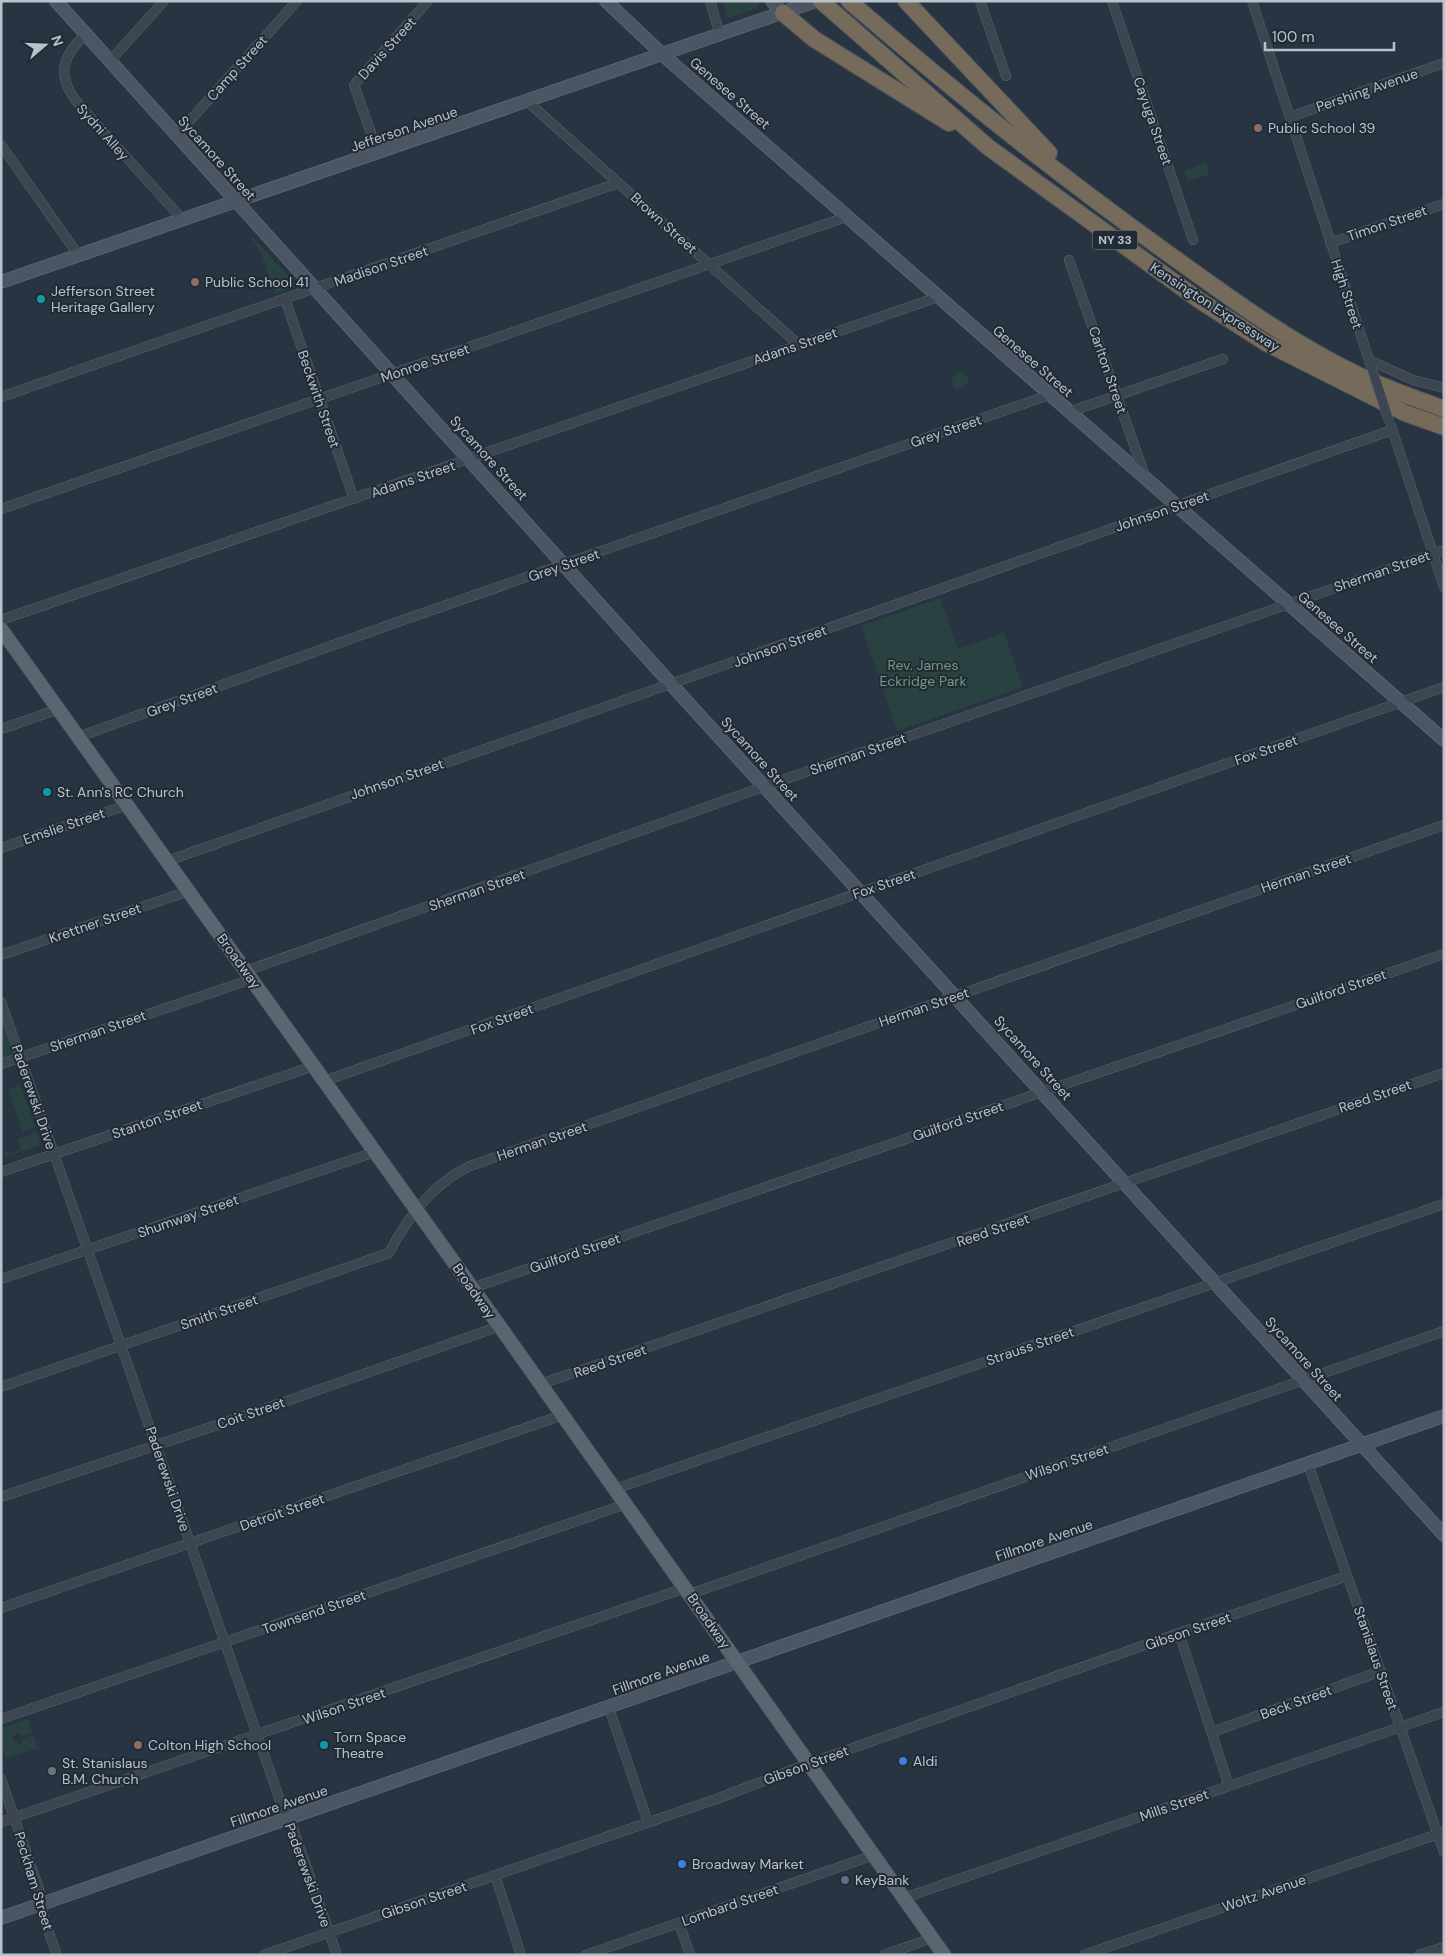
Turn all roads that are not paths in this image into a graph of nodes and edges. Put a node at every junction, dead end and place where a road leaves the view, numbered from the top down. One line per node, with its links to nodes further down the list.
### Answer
1 (56, 1): 15 (street, Sycamore Street)
2 (164, 1): 18 (street)
3 (297, 1): 23 (street, Camp Street)
4 (428, 1): 26 (street, Davis Street)
5 (606, 1): 17 (street, Genesee Street)
6 (710, 1): 16 (street)
7 (816, 1): 14 (street, Jefferson Avenue)
8 (821, 1): 25 (highway, Kensington Expressway / NY 33)
9 (850, 1): 30 (highway, Kensington Expressway / NY 33)
10 (906, 1): 30 (highway)
11 (980, 1): 20 (street)
12 (1112, 1): 33 (street, Cayuga Street)
13 (1252, 1): 22 (street, High Street)
14 (777, 7): 16 (street, Jefferson Avenue); 25 (highway)
15 (86, 34): 18 (street, Sycamore Street); 32 (street, Sydni Alley)
16 (720, 34): 17 (street, Jefferson Avenue)
17 (663, 55): 21 (street, Jefferson Avenue); 31 (street, Genesee Street)
18 (110, 60): 23 (street, Sycamore Street)
19 (1444, 63): 22 (street, Pershing Avenue)
20 (1006, 76)
21 (528, 102): 26 (street, Jefferson Avenue); 27 (street, Brown Street)
22 (1290, 117): 34 (street, High Street)
23 (177, 135): 28 (street, Sycamore Street)
24 (1, 145): 35 (street)
25 (988, 147): 54 (highway, Kensington Expressway / NY 33)
26 (378, 153): 28 (street, Jefferson Avenue)
27 (618, 183): 37 (street, Brown Street); 39 (street, Madison Street)
28 (236, 202): 32 (street, Jefferson Avenue); 39 (street, Sycamore Street)
29 (1444, 204): 34 (street, Timon Street)
30 (1104, 207): 51 (highway, Kensington Expressway / NY 33)
31 (849, 216): 37 (street, Monroe Street); 40 (street, Genesee Street)
32 (183, 220): 35 (street, Jefferson Avenue)
33 (1193, 240)
34 (1330, 243): 44 (street, High Street)
35 (79, 256): 38 (street, Jefferson Avenue)
36 (1069, 260): 48 (street, Carlton Street)
37 (710, 265): 42 (street, Brown Street); 45 (street, Monroe Street)
38 (1, 282)
39 (314, 289): 41 (street, Madison Street); 45 (street, Sycamore Street)
40 (938, 297): 42 (street, Adams Street); 47 (street, Genesee Street)
41 (285, 299): 49 (street, Madison Street); 50 (street, Beckwith Street)
42 (799, 344): 55 (street, Adams Street)
43 (1223, 359): 48 (street)
44 (1370, 363): 46 (street); 53 (street, High Street, bridge)
45 (393, 374): 50 (street, Monroe Street); 55 (street, Sycamore Street)
46 (1444, 388)
47 (1049, 395): 52 (street, Genesee Street); 62 (street, Grey Street)
48 (1117, 396): 52 (street); 56 (street, Carlton Street)
49 (1, 398)
50 (320, 400): 57 (street, Beckwith Street); 59 (street, Monroe Street)
51 (1444, 409)
52 (1069, 412): 56 (street, Genesee Street)
53 (1391, 426): 58 (street, Johnson Street); 61 (street, High Street)
54 (1444, 427)
55 (470, 459): 57 (street, Adams Street); 62 (street, Sycamore Street)
56 (1146, 479): 58 (street, Genesee Street)
57 (354, 499): 65 (street, Adams Street)
58 (1176, 506): 64 (street, Genesee Street); 67 (street, Johnson Street)
59 (1, 509)
60 (1444, 550): 61 (street, Sherman Street)
61 (1433, 554): 63 (street, High Street); 64 (street, Sherman Street)
62 (564, 565): 67 (street, Sycamore Street); 72 (street, Grey Street)
63 (1444, 587)
64 (1289, 604): 69 (street, Genesee Street); 74 (street, Sherman Street)
65 (1, 620)
66 (1, 629): 70 (main road, Broadway)
67 (671, 684): 74 (street, Sycamore Street); 78 (street, Johnson Street)
68 (1444, 687): 69 (street, Fox Street)
69 (1402, 702): 73 (street, Genesee Street); 80 (street, Fox Street)
70 (59, 709): 71 (street); 72 (main road, Broadway)
71 (1, 729)
72 (78, 737): 75 (main road, Broadway)
73 (1444, 740)
74 (765, 787): 80 (street, Sycamore Street); 83 (street, Sherman Street)
75 (127, 805): 77 (street, Emslie Street); 78 (main road, Broadway)
76 (1444, 825): 84 (street, Herman Street)
77 (1, 848)
78 (167, 861): 79 (main road, Broadway)
79 (189, 891): 82 (street, Krettner Street); 83 (main road, Broadway)
80 (861, 893): 84 (street, Sycamore Street); 90 (street, Fox Street)
81 (1444, 954): 91 (street, Guilford Street)
82 (1, 955)
83 (249, 975): 86 (street, Sherman Street); 88 (main road, Broadway)
84 (955, 996): 91 (street, Sycamore Street); 97 (street, Herman Street)
85 (1, 1002): 86 (street, Paderewski Drive)
86 (21, 1058): 87 (street, Sherman Street); 93 (street, Paderewski Drive)
87 (1, 1064)
88 (314, 1066): 90 (main road, Broadway); 93 (street, Stanton Street)
89 (1444, 1073): 95 (street, Reed Street)
90 (324, 1081): 92 (main road, Broadway)
91 (1043, 1092): 95 (street, Sycamore Street); 101 (street, Guilford Street)
92 (375, 1152): 97 (main road, Broadway); 98 (street, Shumway Street)
93 (54, 1154): 94 (street, Stanton Street); 98 (street, Paderewski Drive)
94 (1, 1172)
95 (1126, 1184): 100 (street, Sycamore Street); 106 (street, Reed Street)
96 (1444, 1204): 100 (street, Strauss Street)
97 (417, 1210): 101 (main road, Broadway); 104 (street, Smith Street)
98 (88, 1250): 99 (street, Shumway Street); 104 (street, Paderewski Drive)
99 (1, 1280)
100 (1215, 1282): 105 (street, Sycamore Street); 113 (street, Strauss Street)
101 (472, 1288): 102 (main road, Broadway)
102 (500, 1326): 106 (main road, Broadway); 111 (street, Coit Street)
103 (1444, 1331): 105 (street, Wilson Street)
104 (121, 1346): 107 (street, Smith Street); 111 (street, Paderewski Drive)
105 (1303, 1380): 110 (street, Sycamore Street); 119 (street, Wilson Street)
106 (541, 1384): 108 (main road, Broadway)
107 (1, 1387)
108 (563, 1415): 113 (main road, Broadway); 117 (street, Detroit Street)
109 (1444, 1416): 110 (street, Fillmore Avenue)
110 (1361, 1445): 112 (street, Fillmore Avenue); 116 (street, Sycamore Street)
111 (156, 1446): 114 (street, Coit Street); 117 (street, Paderewski Drive)
112 (1308, 1464): 118 (street, Stanislaus Street); 123 (street, Fillmore Avenue)
113 (615, 1489): 115 (main road, Broadway)
114 (1, 1497)
115 (626, 1504): 119 (main road, Broadway); 122 (street, Townsend Street)
116 (1444, 1535)
117 (190, 1543): 120 (street, Detroit Street); 122 (street, Paderewski Drive)
118 (1347, 1576): 121 (street, Gibson Street); 124 (street, Stanislaus Street)
119 (688, 1591): 123 (main road, Broadway); 130 (street, Wilson Street)
120 (1, 1608)
121 (1179, 1633): 129 (street); 131 (street, Gibson Street)
122 (225, 1643): 127 (street, Townsend Street); 130 (street, Paderewski Drive)
123 (738, 1662): 125 (street, Fillmore Avenue); 131 (main road, Broadway)
124 (1380, 1671): 128 (street, Stanislaus Street); 129 (street, Beck Street)
125 (609, 1708): 135 (street, Fillmore Avenue); 137 (street)
126 (1444, 1712): 128 (street, Mills Street)
127 (1, 1719)
128 (1400, 1727): 133 (street, Mills Street); 138 (street, Stanislaus Street)
129 (1212, 1732): 133 (street)
130 (257, 1736): 134 (street, Wilson Street); 135 (street, Paderewski Drive)
131 (810, 1763): 137 (street, Gibson Street); 140 (main road, Broadway)
132 (1, 1779): 134 (street, Peckham Street)
133 (1229, 1786): 142 (street, Mills Street)
134 (14, 1818): 136 (street, Wilson Street); 143 (street, Peckham Street)
135 (289, 1819): 143 (street, Fillmore Avenue); 146 (street, Paderewski Drive)
136 (1, 1822)
137 (648, 1822): 141 (street, Gibson Street)
138 (1441, 1833): 139 (street, Stanislaus Street); 157 (street, Woltz Avenue)
139 (1444, 1852)
140 (874, 1855): 142 (main road, Broadway); 145 (street, Lombard Street)
141 (495, 1875): 146 (street, Gibson Street); 152 (street)
142 (904, 1898): 147 (main road, Broadway)
143 (43, 1904): 144 (street, Fillmore Avenue); 149 (street, Peckham Street)
144 (1, 1918)
145 (679, 1922): 153 (street, Lombard Street); 154 (street)
146 (329, 1932): 150 (street, Gibson Street); 151 (street, Paderewski Drive)
147 (932, 1938): 155 (street); 156 (main road, Broadway)
148 (1444, 1946): 158 (street)
149 (57, 1955)
150 (264, 1955)
151 (337, 1955)
152 (522, 1955)
153 (586, 1955)
154 (690, 1955)
155 (884, 1955)
156 (944, 1955)
157 (1084, 1955)
158 (1420, 1955)

